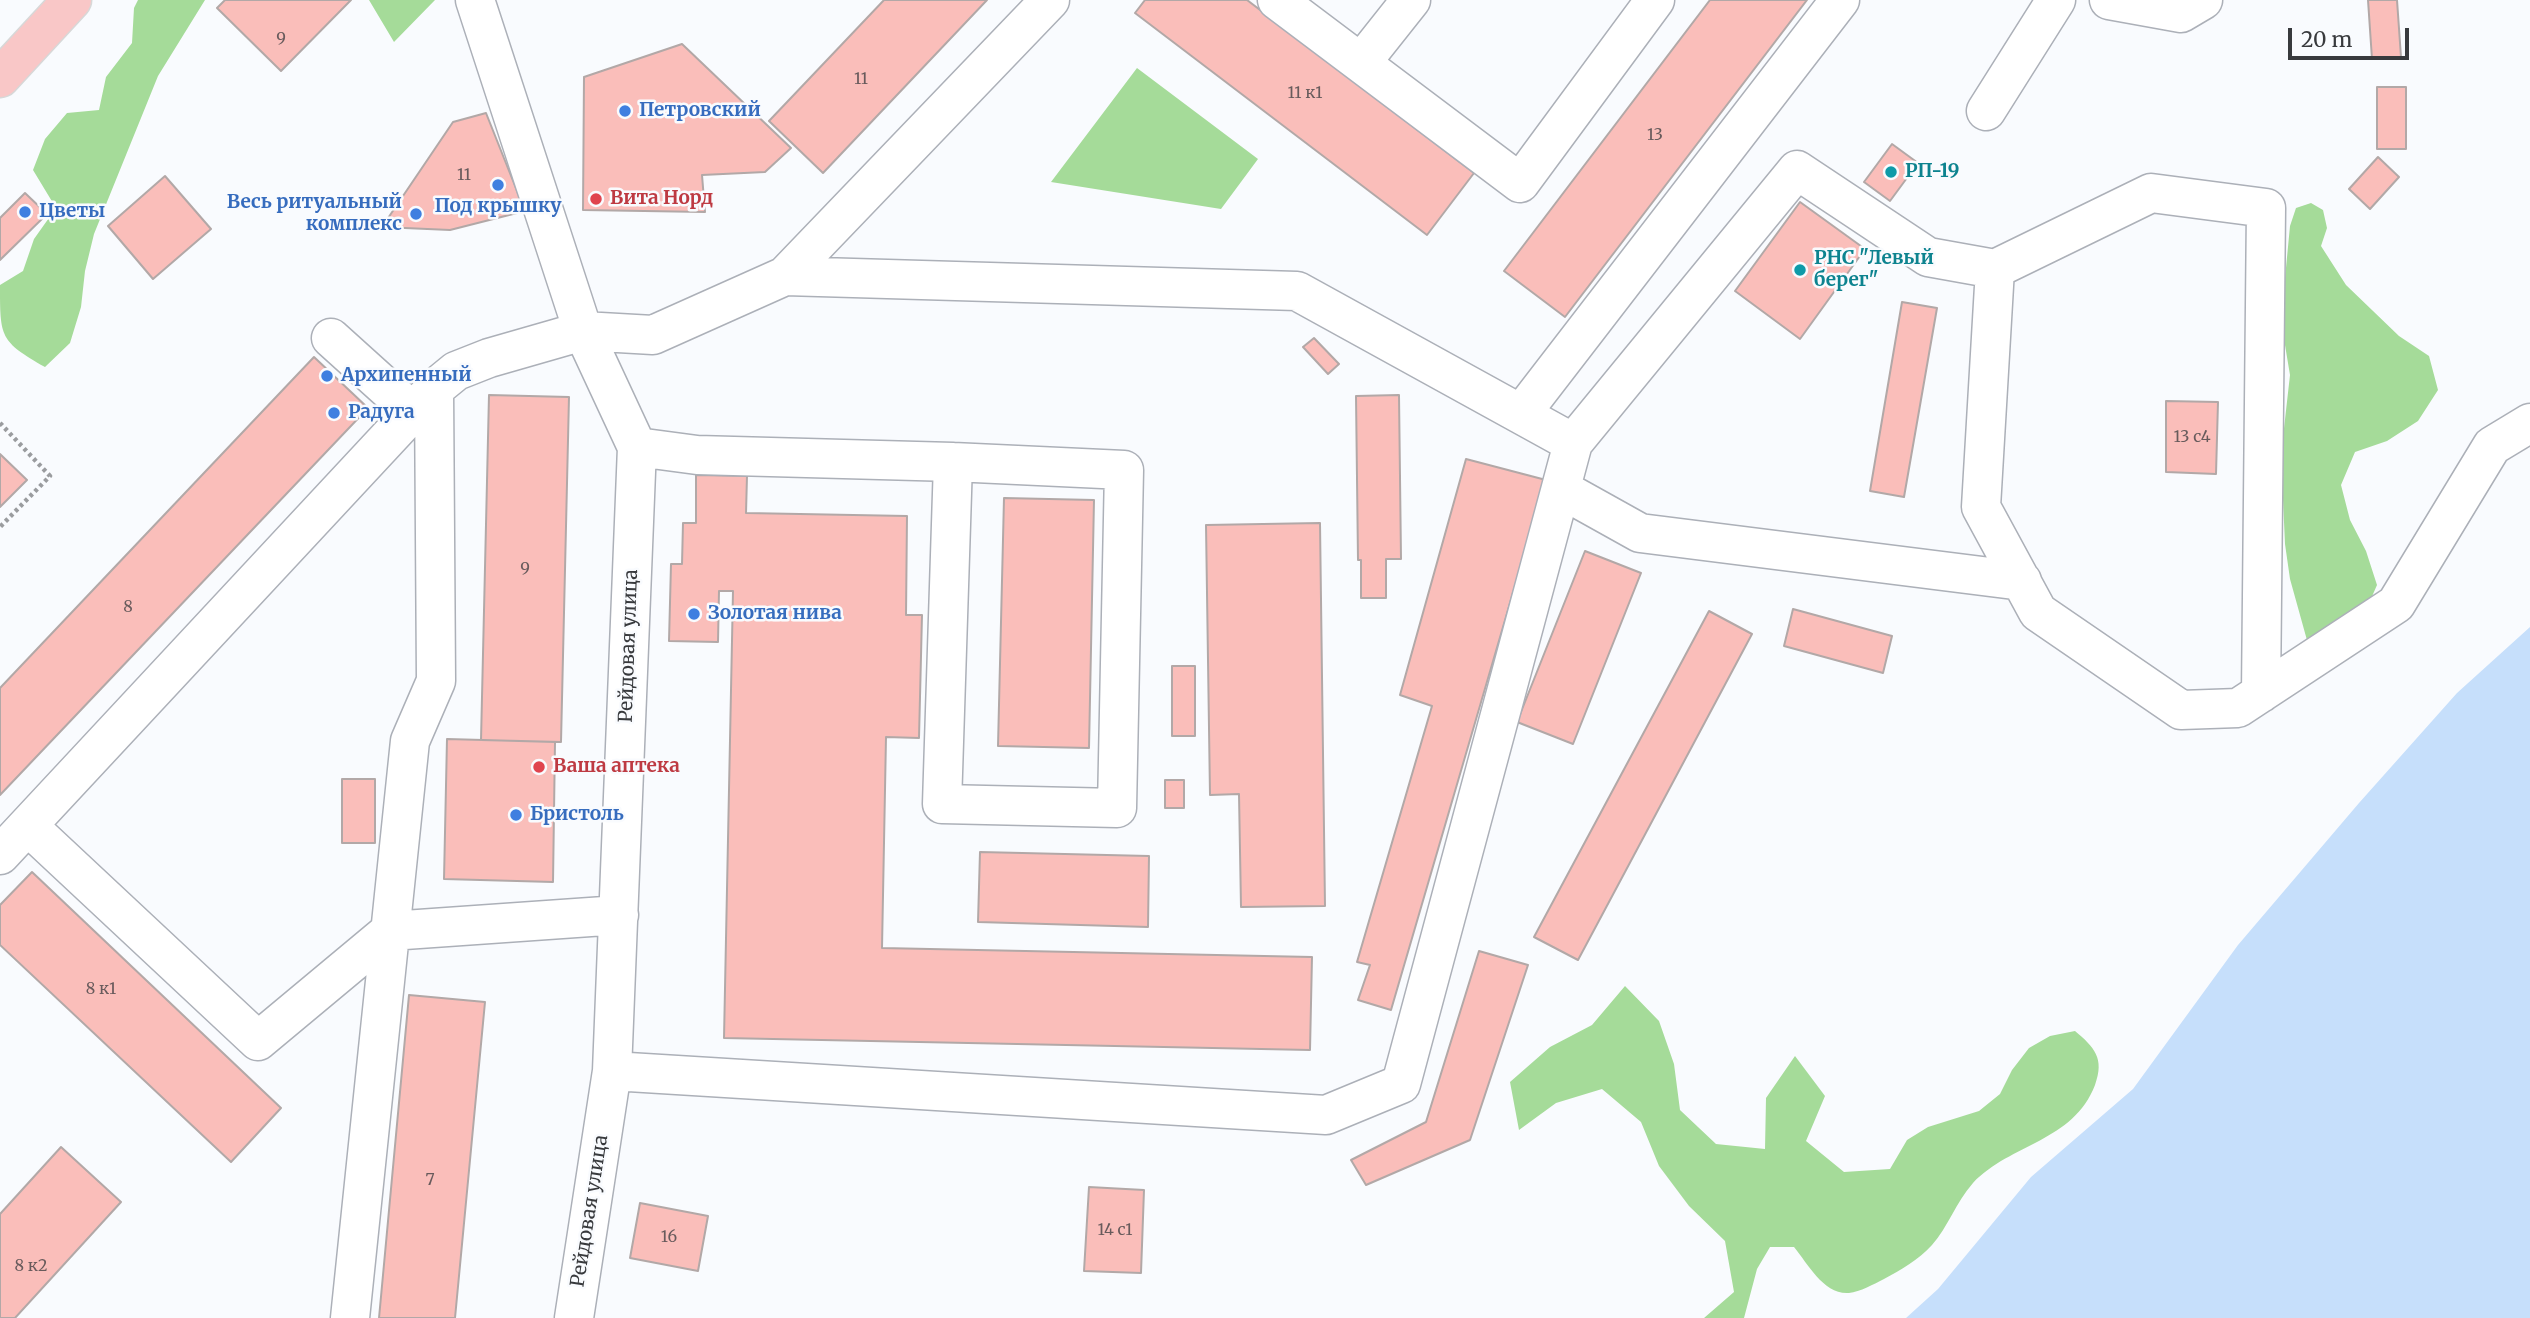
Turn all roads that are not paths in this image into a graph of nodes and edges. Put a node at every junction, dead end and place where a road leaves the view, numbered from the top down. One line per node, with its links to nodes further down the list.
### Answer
1 (72, 0): 12 (main road)
2 (475, 0): 16 (street, Рейдовая улица)
3 (1050, 0): 15 (street)
4 (1277, 0): 11 (street)
5 (1411, 0): 11 (street)
6 (1655, 0): 11 (street)
7 (1840, 0): 19 (street)
8 (2056, 0): 13 (street)
9 (2109, 0): 10 (street)
10 (2203, 0)
11 (1361, 63)
12 (0, 78)
13 (1986, 111)
14 (1995, 270): 21 (street); 25 (street); 26 (street)
15 (785, 276): 16 (street); 19 (street)
16 (583, 331): 18 (street); 22 (street, Рейдовая улица)
17 (331, 338): 18 (street)
18 (424, 400): 27 (street); 30 (street)
19 (1521, 414): 21 (street)
20 (2530, 423): 26 (street)
21 (1573, 443): 24 (street)
22 (637, 447): 23 (street); 29 (street, Рейдовая улица)
23 (953, 462): 23 (street)
24 (1561, 489): 25 (street); 31 (street)
25 (2022, 581): 26 (street)
26 (2261, 693)
27 (27, 826): 28 (street); 30 (street)
28 (0, 855)
29 (620, 915): 30 (street); 31 (street, Рейдовая улица)
30 (390, 930): 32 (street)
31 (612, 1071): 33 (street, Рейдовая улица)
32 (349, 1318)
33 (574, 1318)

